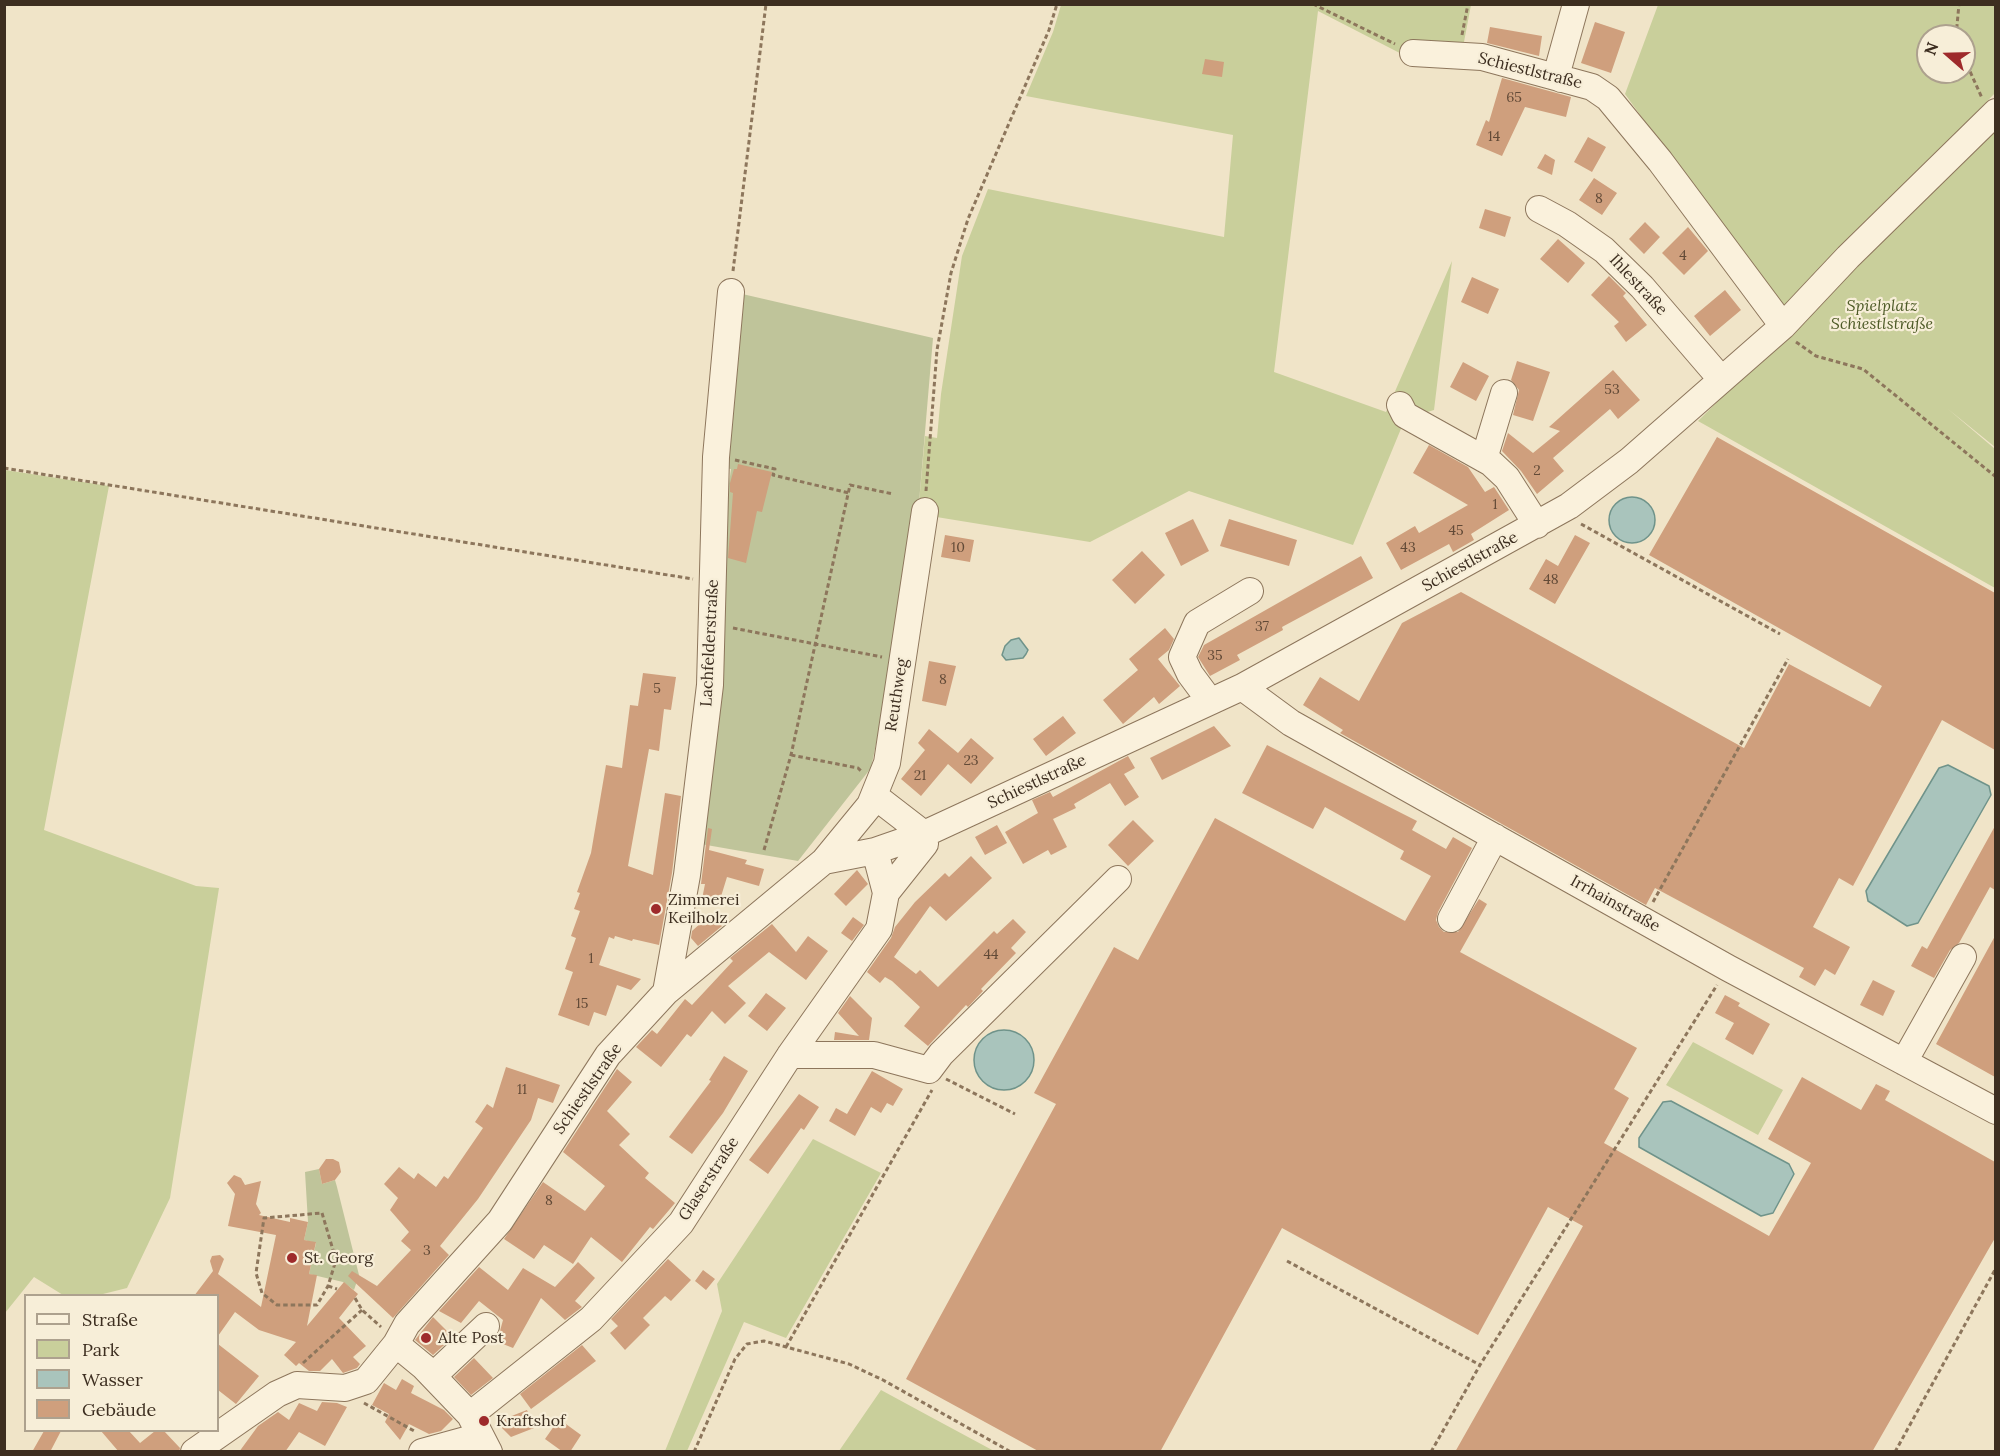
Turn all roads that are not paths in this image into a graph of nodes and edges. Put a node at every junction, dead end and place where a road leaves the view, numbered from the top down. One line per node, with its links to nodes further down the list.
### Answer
1 (1576, 4): 3 (street)
2 (1413, 53): 3 (street, Schiestlstraße)
3 (1561, 79): 7 (street, Schiestlstraße)
4 (1993, 114): 7 (street, Schiestlstraße)
5 (1539, 209): 8 (street, Ihlestraße)
6 (730, 292): 26 (street, Lachfelderstraße)
7 (1783, 326): 8 (street, Schiestlstraße)
8 (1721, 379): 13 (street, Schiestlstraße)
9 (1504, 393): 11 (street)
10 (1400, 405): 11 (street)
11 (1488, 461): 13 (street)
12 (925, 511): 17 (street, Reuthweg)
13 (1537, 525): 15 (street, Schiestlstraße)
14 (1250, 591): 16 (street)
15 (1242, 687): 16 (street, Schiestlstraße); 19 (street, Irrhainstraße)
16 (1210, 701): 18 (street, Schiestlstraße)
17 (876, 797): 18 (street); 21 (street, Reuthweg)
18 (924, 834): 20 (street, Schiestlstraße); 23 (street, Glaserstraße)
19 (1494, 837): 24 (street); 28 (street, Irrhainstraße)
20 (875, 851): 21 (street, Schiestlstraße); 23 (street, Glaserstraße)
21 (824, 861): 26 (street, Schiestlstraße)
22 (1118, 879): 27 (street)
23 (886, 893): 27 (street, Glaserstraße)
24 (1451, 919)
25 (1963, 957): 28 (street)
26 (666, 992): 31 (street, Schiestlstraße)
27 (790, 1055): 33 (street, Glaserstraße)
28 (1904, 1062): 29 (street, Irrhainstraße)
29 (1995, 1111)
30 (486, 1326): 32 (street)
31 (396, 1344): 32 (street); 35 (street, Schiestlstraße)
32 (433, 1376): 33 (street)
33 (480, 1434): 34 (street, Glaserstraße)
34 (427, 1449)
35 (194, 1452)

